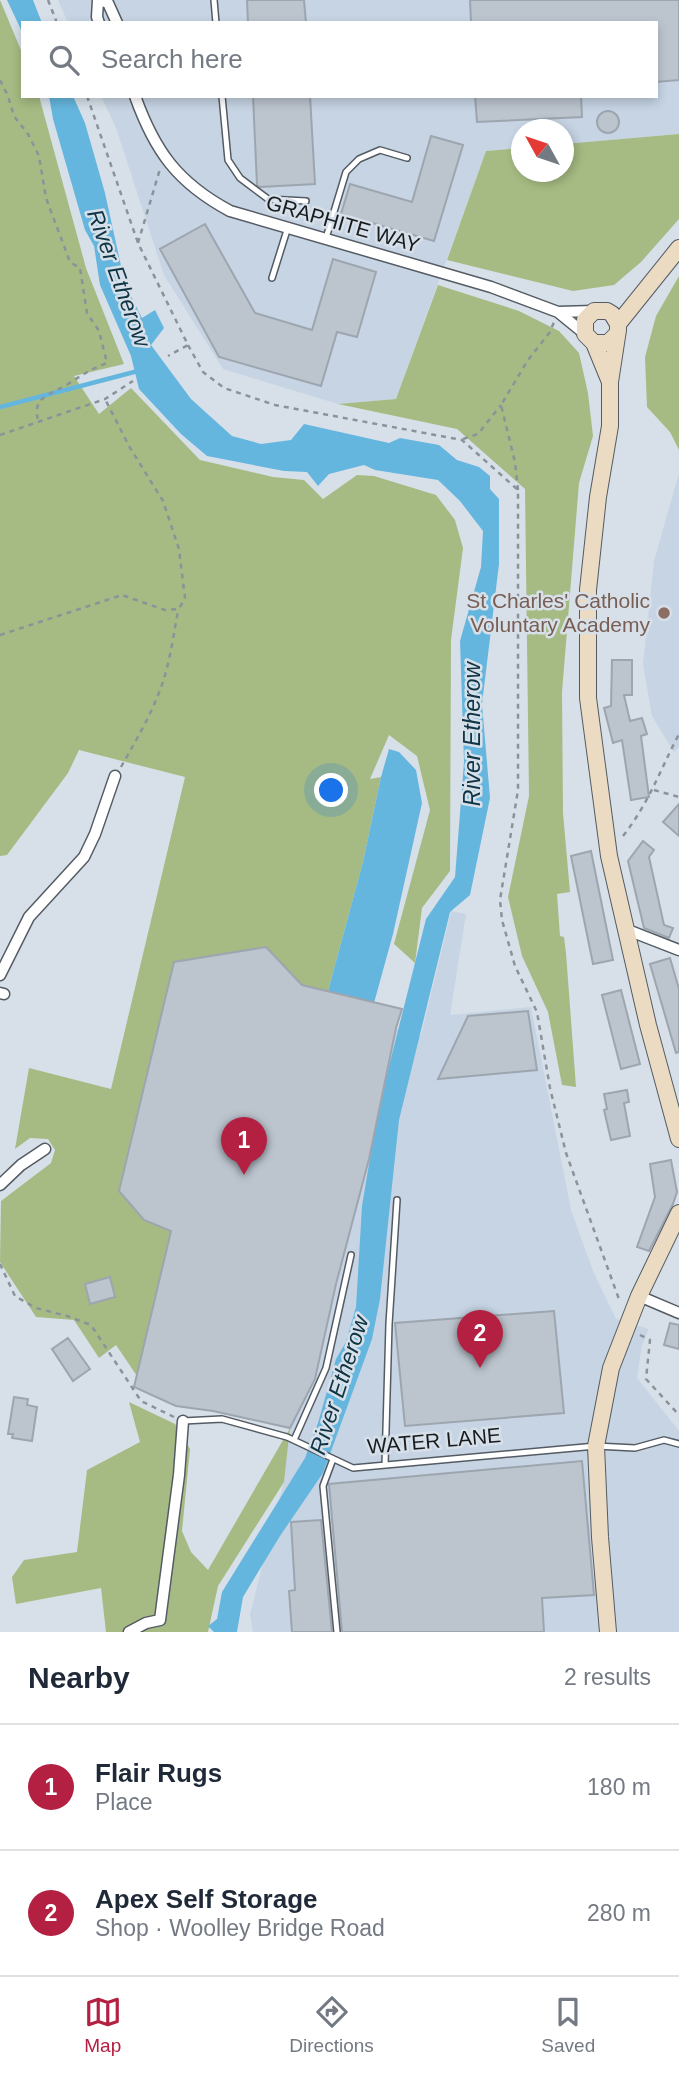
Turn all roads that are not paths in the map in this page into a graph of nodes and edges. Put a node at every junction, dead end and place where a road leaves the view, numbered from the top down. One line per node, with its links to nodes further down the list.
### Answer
1 (99, 0): 3 (street); 4 (street)
2 (214, 0): 5 (lane)
3 (98, 21)
4 (116, 21)
5 (216, 21)
6 (136, 98): 10 (street, GRAPHITE WAY)
7 (222, 98): 9 (lane)
8 (407, 158): 11 (lane)
9 (306, 201)
10 (288, 227): 11 (street, GRAPHITE WAY); 13 (lane)
11 (326, 238): 14 (street, GRAPHITE WAY)
12 (679, 248): 15 (street)
13 (272, 278)
14 (558, 312): 15 (street); 16 (street, GRAPHITE WAY)
15 (609, 320): 16 (street); 16 (street); 17 (street)
16 (589, 338): 17 (street)
17 (610, 382): 19 (street)
18 (115, 776): 21 (street)
19 (625, 929): 20 (street); 22 (street)
20 (679, 950)
21 (0, 975)
22 (679, 1139)
23 (45, 1149): 24 (street)
24 (0, 1185)
25 (397, 1200): 35 (lane)
26 (679, 1213): 28 (street)
27 (351, 1255): 31 (lane)
28 (639, 1296): 29 (street); 33 (street)
29 (679, 1313)
30 (183, 1421): 31 (lane, WATER LANE); 36 (street)
31 (294, 1441): 34 (lane, WATER LANE)
32 (679, 1444): 33 (lane, WATER LANE)
33 (596, 1446): 35 (lane, WATER LANE); 38 (street)
34 (333, 1459): 35 (lane, WATER LANE); 37 (lane)
35 (385, 1465)
36 (129, 1632)
37 (337, 1632)
38 (608, 1632)

